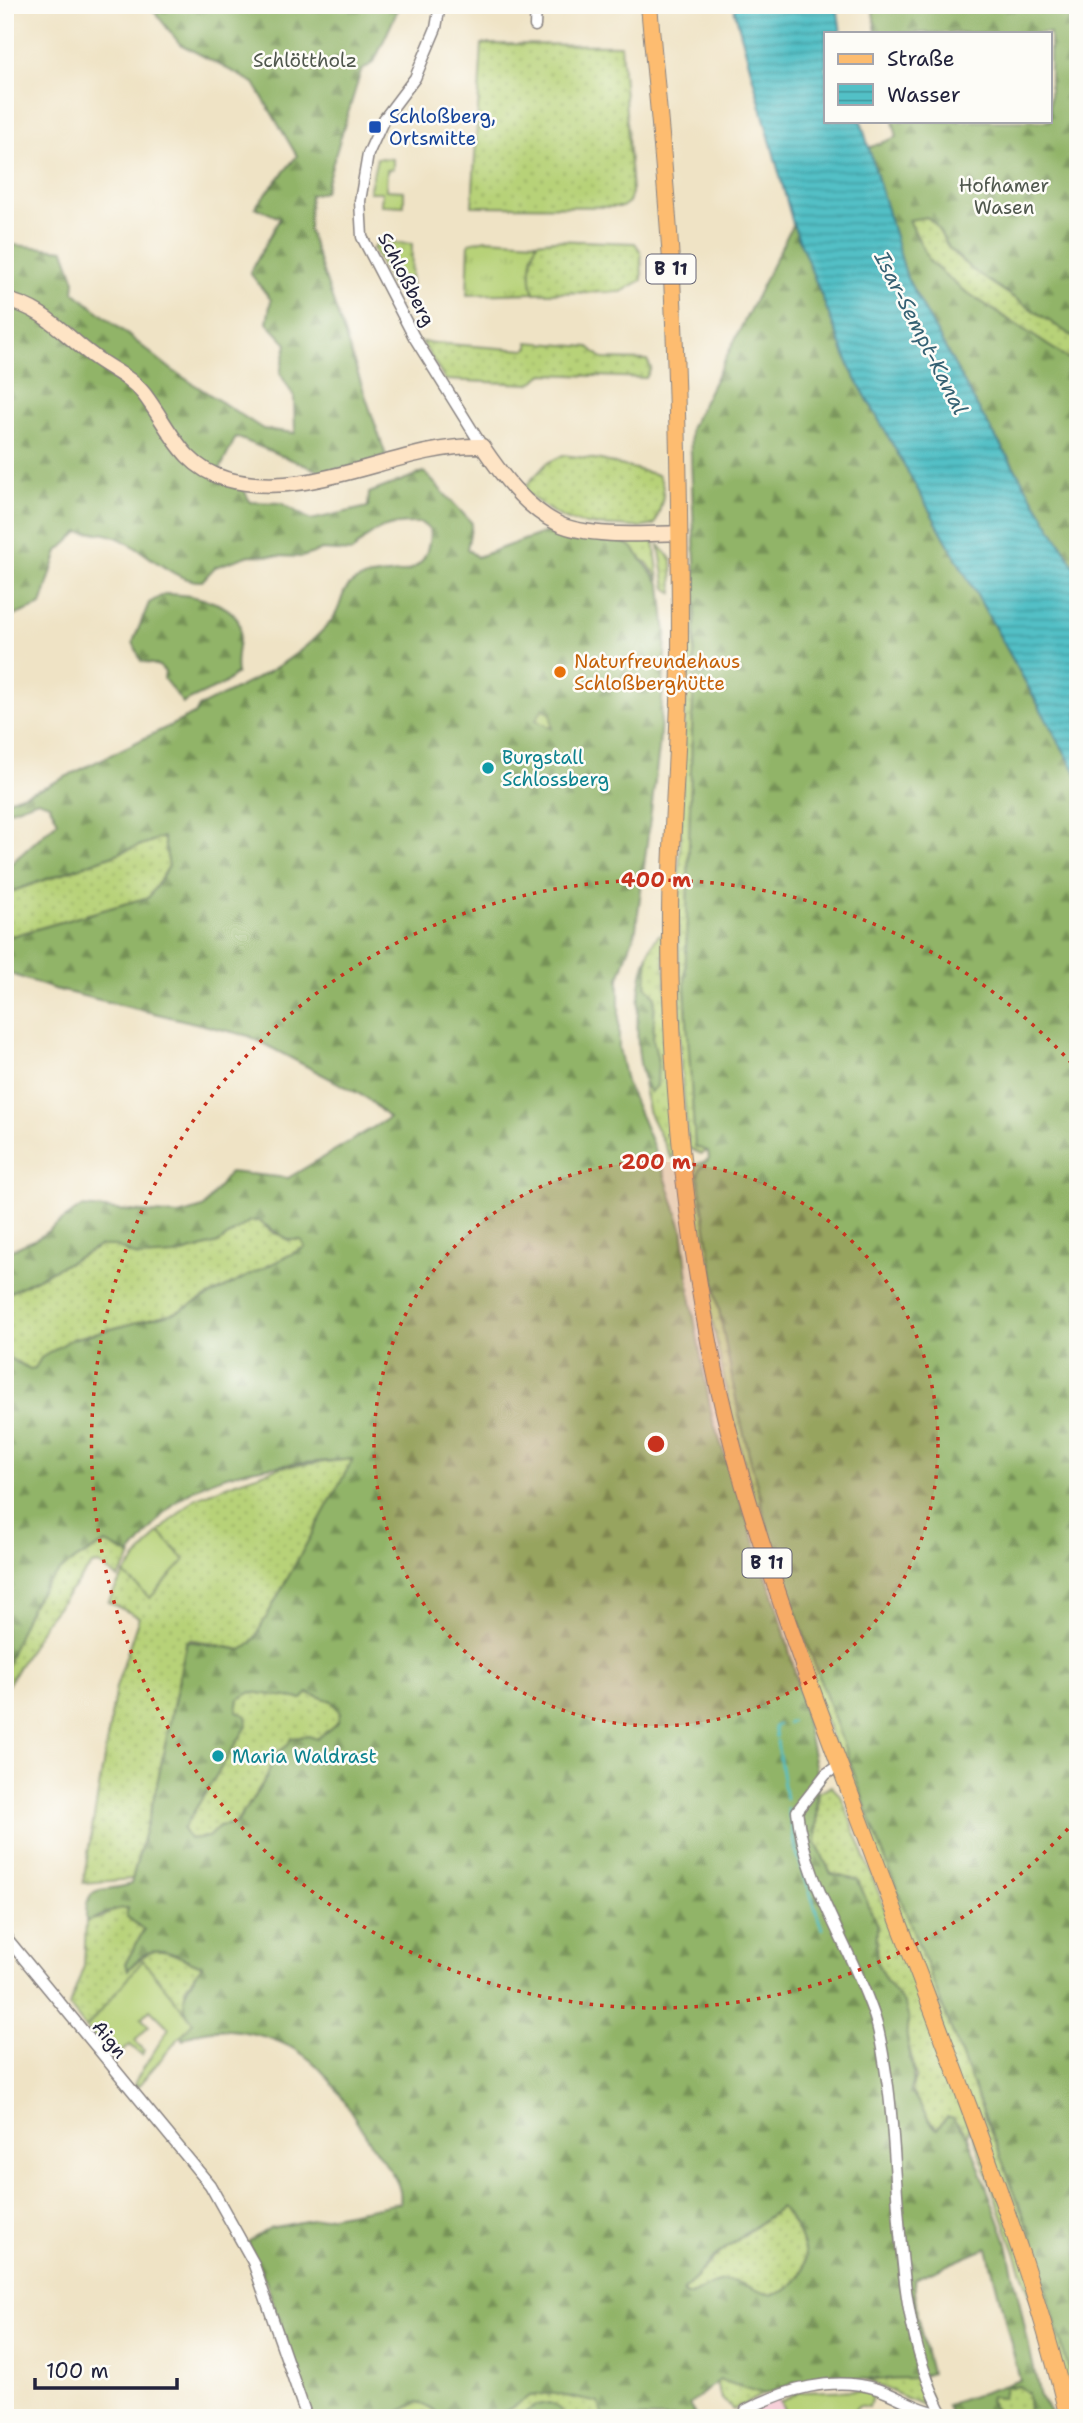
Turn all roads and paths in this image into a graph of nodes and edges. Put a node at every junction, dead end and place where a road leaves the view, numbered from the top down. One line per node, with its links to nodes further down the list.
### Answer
1 (440, 5): 6 (street, Schloßberg)
2 (536, 5): 4 (street)
3 (649, 5): 7 (main road, B 11)
4 (536, 26)
5 (5, 300): 6 (street)
6 (482, 446): 7 (street, Schloßberg)
7 (680, 533): 8 (main road, B 11)
8 (838, 1766): 11 (street); 13 (main road, B 11)
9 (5, 1936): 12 (street, Aign)
10 (746, 2410): 11 (street)
11 (944, 2415)
12 (307, 2418)
13 (1068, 2418)

